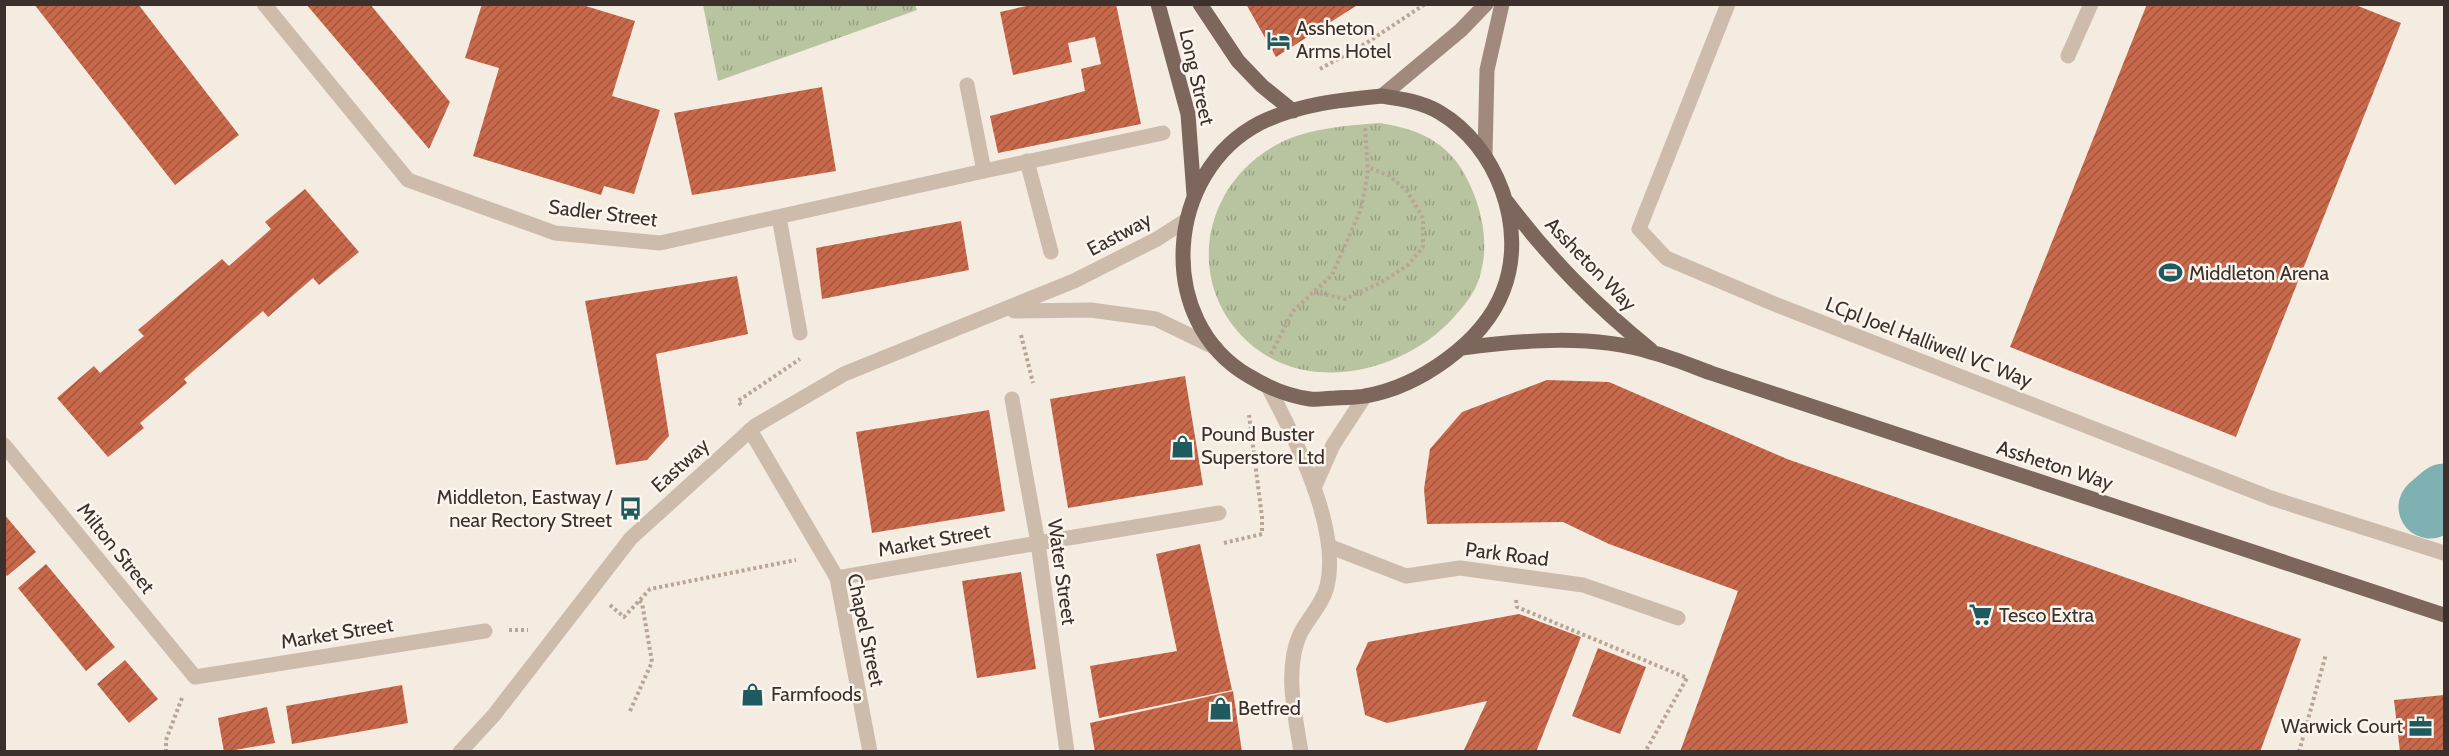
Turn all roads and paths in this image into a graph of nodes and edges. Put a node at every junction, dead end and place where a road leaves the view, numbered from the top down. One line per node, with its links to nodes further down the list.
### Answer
1 (264, 4): 22 (street, Sadler Street)
2 (1158, 4): 20 (main road, Long Street)
3 (1200, 4): 13 (main road, Long Street)
4 (1425, 4): 10 (path)
5 (1486, 4): 12 (main road)
6 (1502, 4): 16 (main road)
7 (1728, 4): 45 (street, LCpl Joel Halliwell VC Way)
8 (2091, 4): 9 (street)
9 (2068, 56)
10 (1320, 69)
11 (967, 85): 19 (street)
12 (1382, 96): 13 (main road); 16 (main road)
13 (1293, 111): 20 (main road)
14 (1365, 126): 18 (path)
15 (1163, 133): 17 (street, Sadler Street)
16 (1485, 154): 21 (main road)
17 (1028, 161): 19 (street, Sadler Street); 24 (street)
18 (1368, 167): 25 (path); 25 (path)
19 (984, 171): 22 (street, Sadler Street)
20 (1194, 195): 23 (main road)
21 (1505, 198): 30 (main road); 31 (main road, Assheton Way)
22 (779, 216): 27 (street)
23 (1185, 221): 26 (street, Eastway); 29 (main road)
24 (1051, 252)
25 (1314, 292): 32 (path)
26 (1005, 311): 29 (street, Eastway); 37 (street, Eastway)
27 (800, 333): 37 (path)
28 (1021, 334): 35 (path)
29 (1216, 348): 33 (main road)
30 (1462, 348): 31 (main road, Assheton Way); 34 (main road)
31 (1653, 352): 50 (main road, Assheton Way)
32 (1271, 354)
33 (1268, 387): 34 (main road); 39 (street)
34 (1365, 396): 39 (street)
35 (1012, 399): 41 (street, Water Street)
36 (1249, 415): 42 (path)
37 (753, 428): 44 (street, Chapel Street); 48 (street, Eastway)
38 (4, 445): 55 (street, Milton Street)
39 (1314, 488): 43 (street)
40 (1219, 513): 41 (street, Market Street)
41 (1038, 543): 47 (street, Market Street); 60 (street, Water Street)
42 (1224, 543)
43 (1330, 547): 46 (street, Park Road); 61 (street)
44 (820, 550): 47 (street, Chapel Street); 49 (path)
45 (2445, 553)
46 (1513, 575): 51 (street, Park Road); 62 (path)
47 (837, 578): 59 (street, Chapel Street)
48 (591, 590): 49 (path); 53 (street, Eastway)
49 (639, 600): 56 (path)
50 (2445, 615)
51 (1678, 618)
52 (485, 631): 53 (path); 55 (street, Market Street)
53 (546, 647): 58 (street, Eastway)
54 (2326, 654): 63 (path)
55 (195, 677): 57 (path)
56 (630, 711)
57 (166, 752)
58 (460, 752)
59 (870, 752)
60 (1066, 752)
61 (1301, 752)
62 (1645, 752)
63 (2299, 752)

